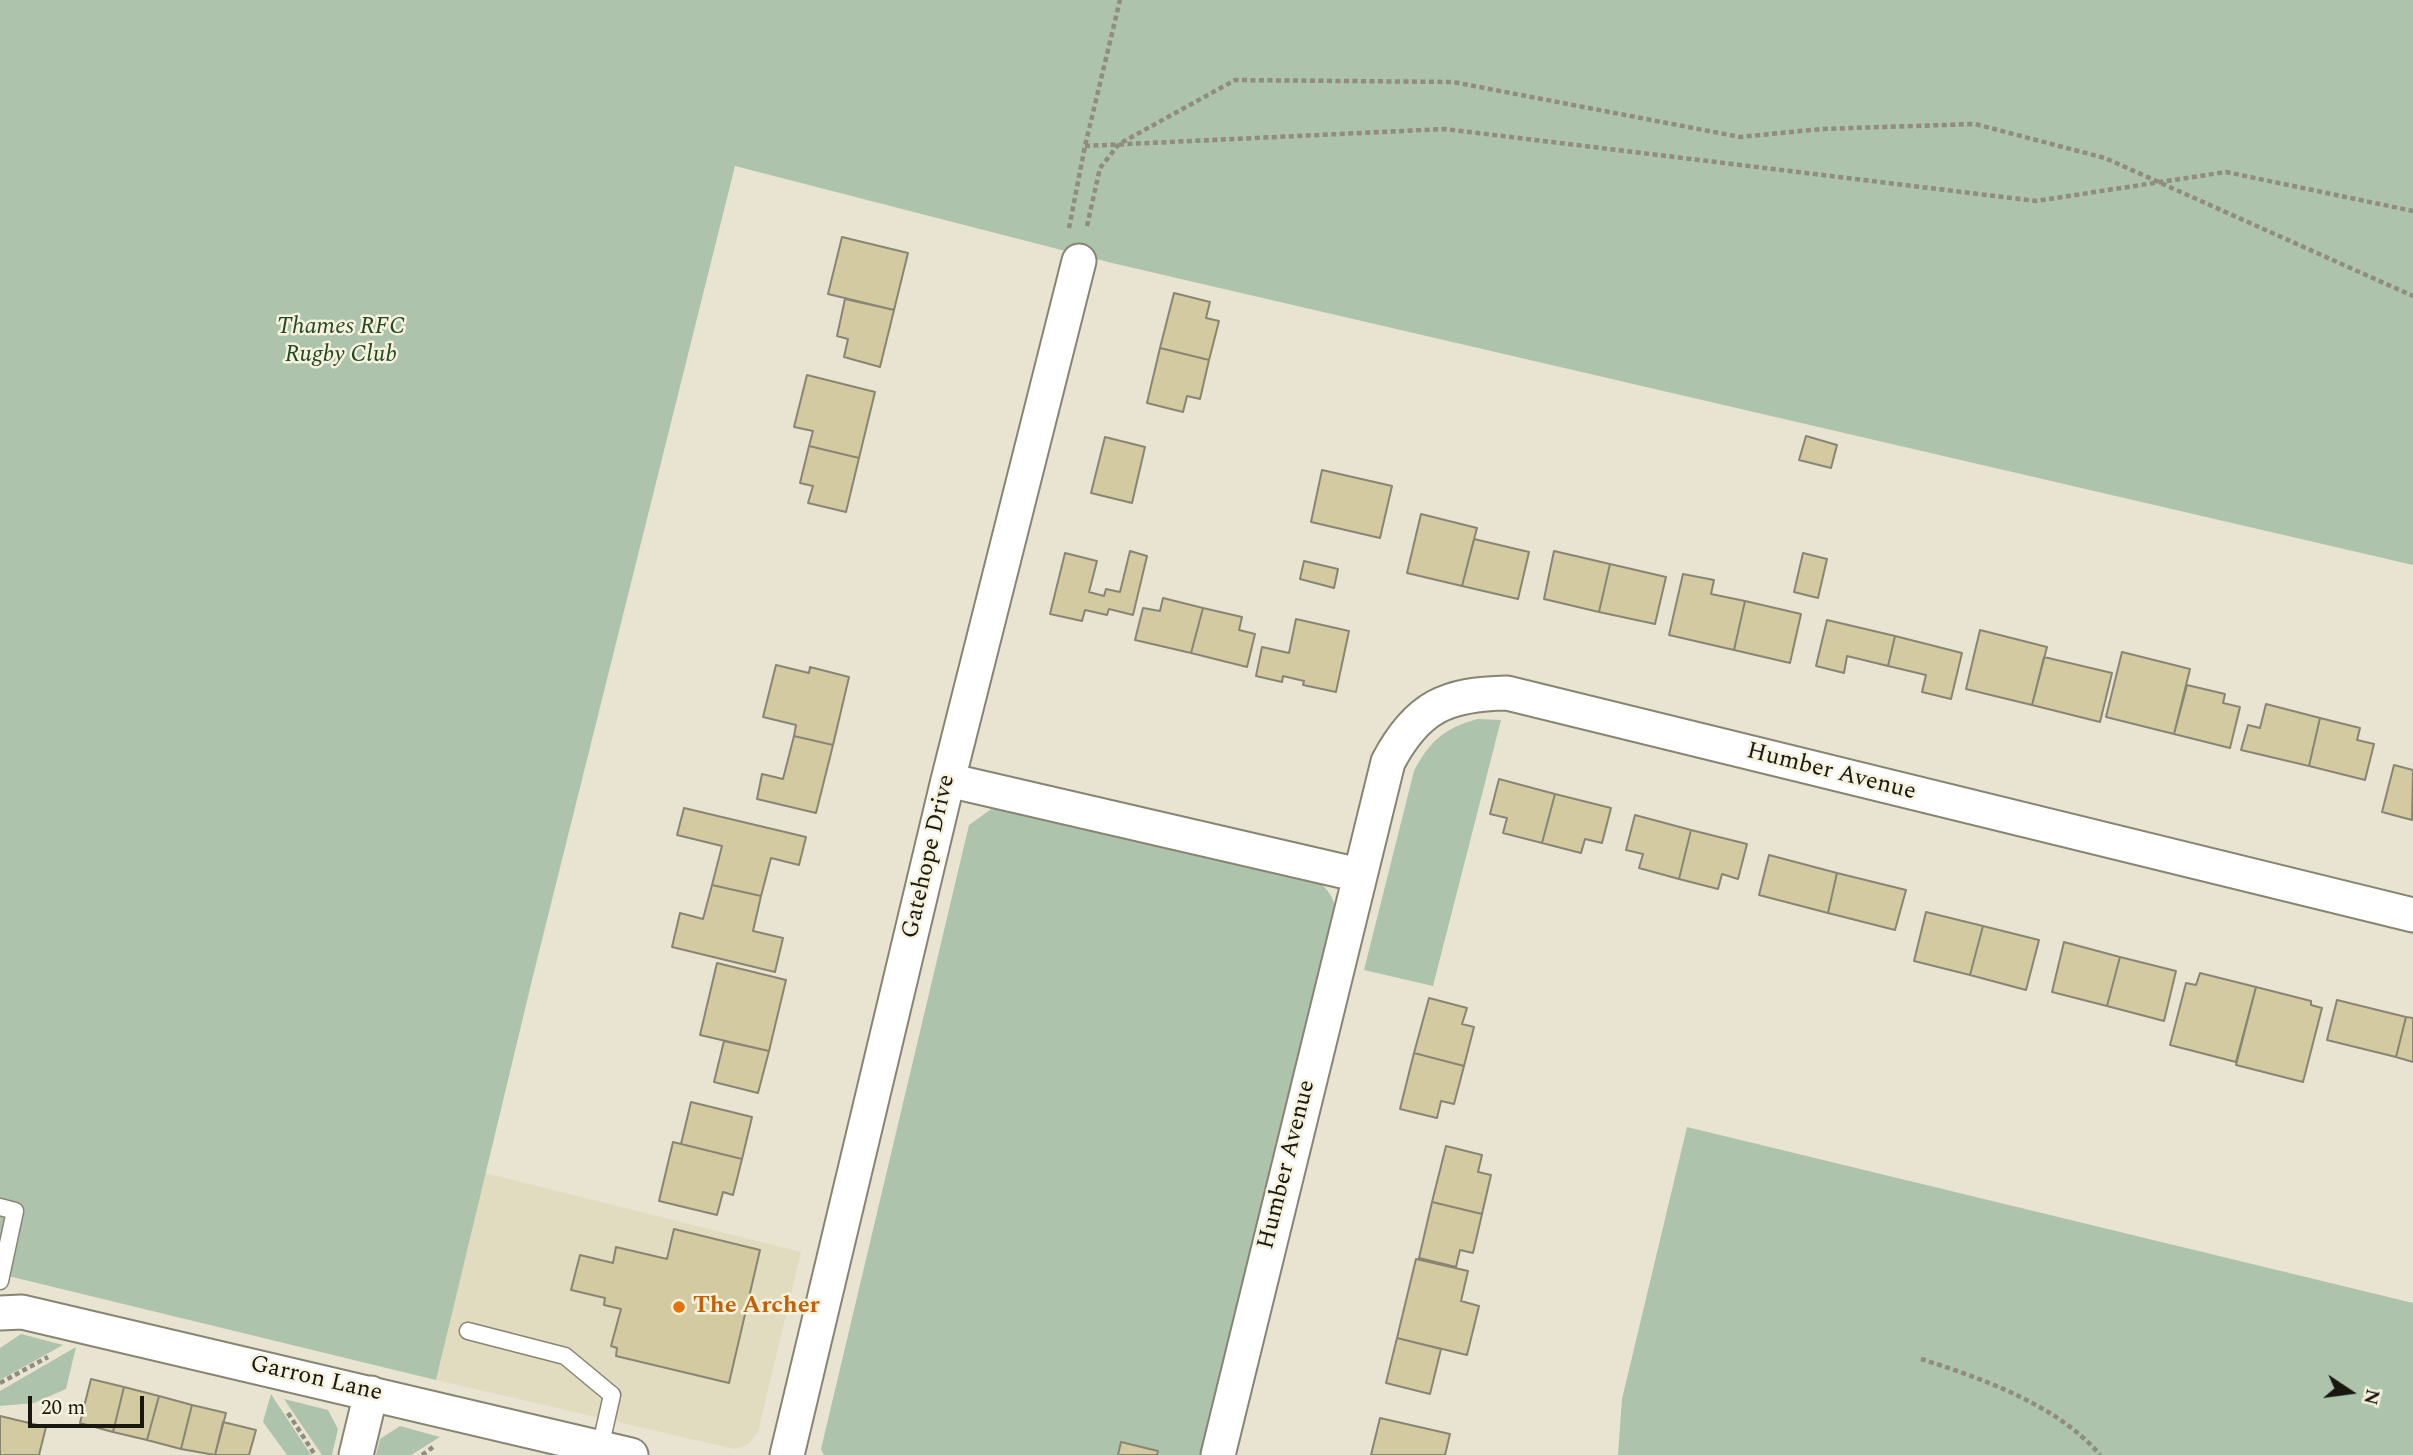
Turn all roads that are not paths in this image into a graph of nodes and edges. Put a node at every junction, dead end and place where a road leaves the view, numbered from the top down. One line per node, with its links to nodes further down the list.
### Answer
1 (1073, 249): 2 (street, Gatehope Drive)
2 (948, 780): 3 (street); 12 (street, Gatehope Drive)
3 (1359, 875): 4 (street, Humber Avenue); 13 (street, Humber Avenue)
4 (2413, 915)
5 (0, 1207): 6 (lane)
6 (0, 1281)
7 (0, 1312): 9 (street, Garron Lane)
8 (468, 1331): 10 (lane)
9 (371, 1393): 10 (street, Garron Lane); 11 (street)
10 (616, 1451)
11 (356, 1455)
12 (787, 1455)
13 (1218, 1455)

